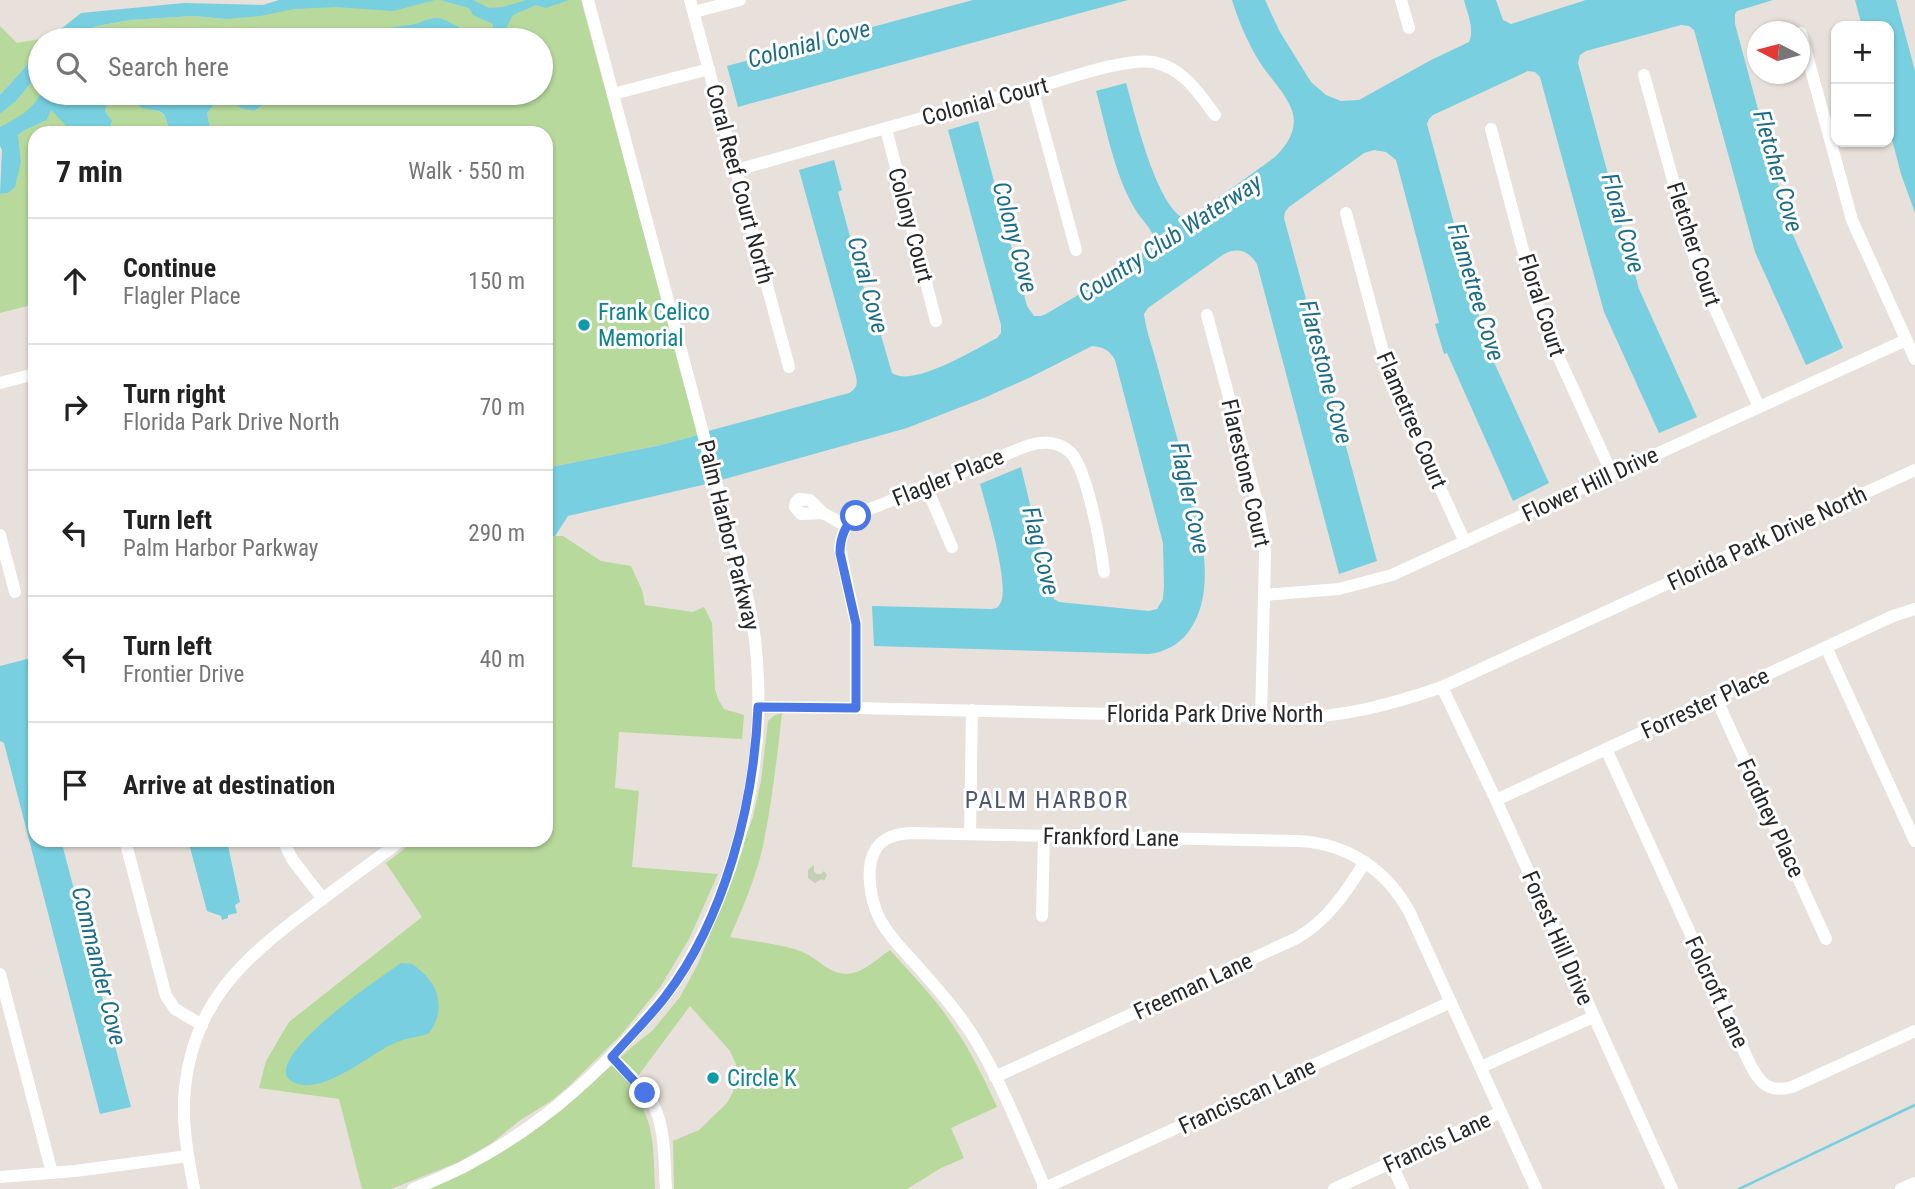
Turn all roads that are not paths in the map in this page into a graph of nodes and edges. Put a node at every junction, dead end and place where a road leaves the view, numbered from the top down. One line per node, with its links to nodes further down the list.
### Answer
1 (588, 0): 10 (street, Palm Harbor Parkway)
2 (740, 0): 4 (street)
3 (1401, 0): 5 (street)
4 (692, 6): 7 (street, Coral Reef Court North)
5 (1409, 28)
6 (1810, 66): 19 (street)
7 (709, 69): 10 (street); 14 (street, Coral Reef Court North)
8 (1644, 75): 24 (street, Fletcher Court)
9 (1032, 88): 11 (street, Colonial Court); 12 (street, Colonial Court); 16 (street)
10 (613, 94): 40 (street, Palm Harbor Parkway)
11 (1215, 115)
12 (886, 129): 14 (street, Colonial Court); 18 (street, Colony Court)
13 (1491, 129): 26 (street, Floral Court)
14 (737, 170): 21 (street, Coral Reef Court North)
15 (1346, 214): 31 (street, Flametree Court)
16 (1076, 250)
17 (1207, 315): 35 (street, Flarestone Court)
18 (936, 321)
19 (1906, 340): 20 (street); 24 (street, Flower Hill Drive)
20 (1915, 359)
21 (789, 368)
22 (28, 376): 23 (street)
23 (0, 383)
24 (1759, 407): 26 (street, Flower Hill Drive)
25 (1915, 470): 38 (street, Florida Park Drive North)
26 (1612, 474): 31 (street, Flower Hill Drive)
27 (926, 486): 29 (street, Flagler Place); 32 (street); 33 (street, Flagler Place)
28 (823, 513): 29 (street)
29 (846, 526): 41 (street)
30 (0, 535): 34 (street)
31 (1465, 542): 35 (street, Flower Hill Drive)
32 (952, 547)
33 (1104, 572)
34 (15, 592)
35 (1265, 595): 43 (street, Flarestone Court)
36 (1915, 609): 37 (street, Forrester Place)
37 (1826, 647): 39 (street, Forrester Place); 48 (street)
38 (1442, 687): 43 (street, Florida Park Drive North); 45 (street, Forest Hill Drive)
39 (1716, 698): 44 (street, Forrester Place); 55 (street, Fordney Place)
40 (758, 707): 41 (street, Florida Park Drive North); 61 (street, Palm Harbor Parkway)
41 (856, 708): 42 (street, Florida Park Drive North)
42 (972, 710): 43 (street, Florida Park Drive North); 46 (street)
43 (1261, 718)
44 (1606, 749): 45 (street, Forrester Place); 60 (street, Folcroft Lane)
45 (1496, 800): 58 (street, Forest Hill Drive)
46 (970, 834): 47 (street, Frankford Lane); 63 (street, Frankford Lane)
47 (1044, 836): 52 (street, Frankford Lane); 54 (street)
48 (1915, 841)
49 (127, 847): 59 (street)
50 (286, 847): 53 (street)
51 (393, 847): 53 (street)
52 (1365, 862): 57 (street, Frankford Lane); 63 (street, Freeman Lane)
53 (323, 899): 59 (street)
54 (1042, 916)
55 (1826, 939)
56 (0, 974): 67 (street)
57 (1451, 1002): 62 (street, Frankford Lane); 70 (street, Franciscan Lane)
58 (1593, 1017): 62 (street); 77 (street, Forest Hill Drive)
59 (202, 1025): 65 (street)
60 (1915, 1031)
61 (612, 1057): 72 (street, Palm Harbor Parkway); 73 (street)
62 (1481, 1067): 64 (street, Frankford Lane)
63 (995, 1077): 70 (street, Frankford Lane)
64 (1501, 1112): 66 (street, Francis Lane); 76 (street, Frankford Lane)
65 (188, 1156): 67 (street); 71 (street)
66 (1391, 1163): 74 (street, Francis Lane); 75 (street)
67 (52, 1173): 68 (street)
68 (0, 1177)
69 (1915, 1183): 78 (street)
70 (1044, 1188)
71 (194, 1189)
72 (413, 1189)
73 (666, 1189)
74 (1334, 1189)
75 (1403, 1189)
76 (1536, 1189)
77 (1672, 1189)
78 (1901, 1189)

